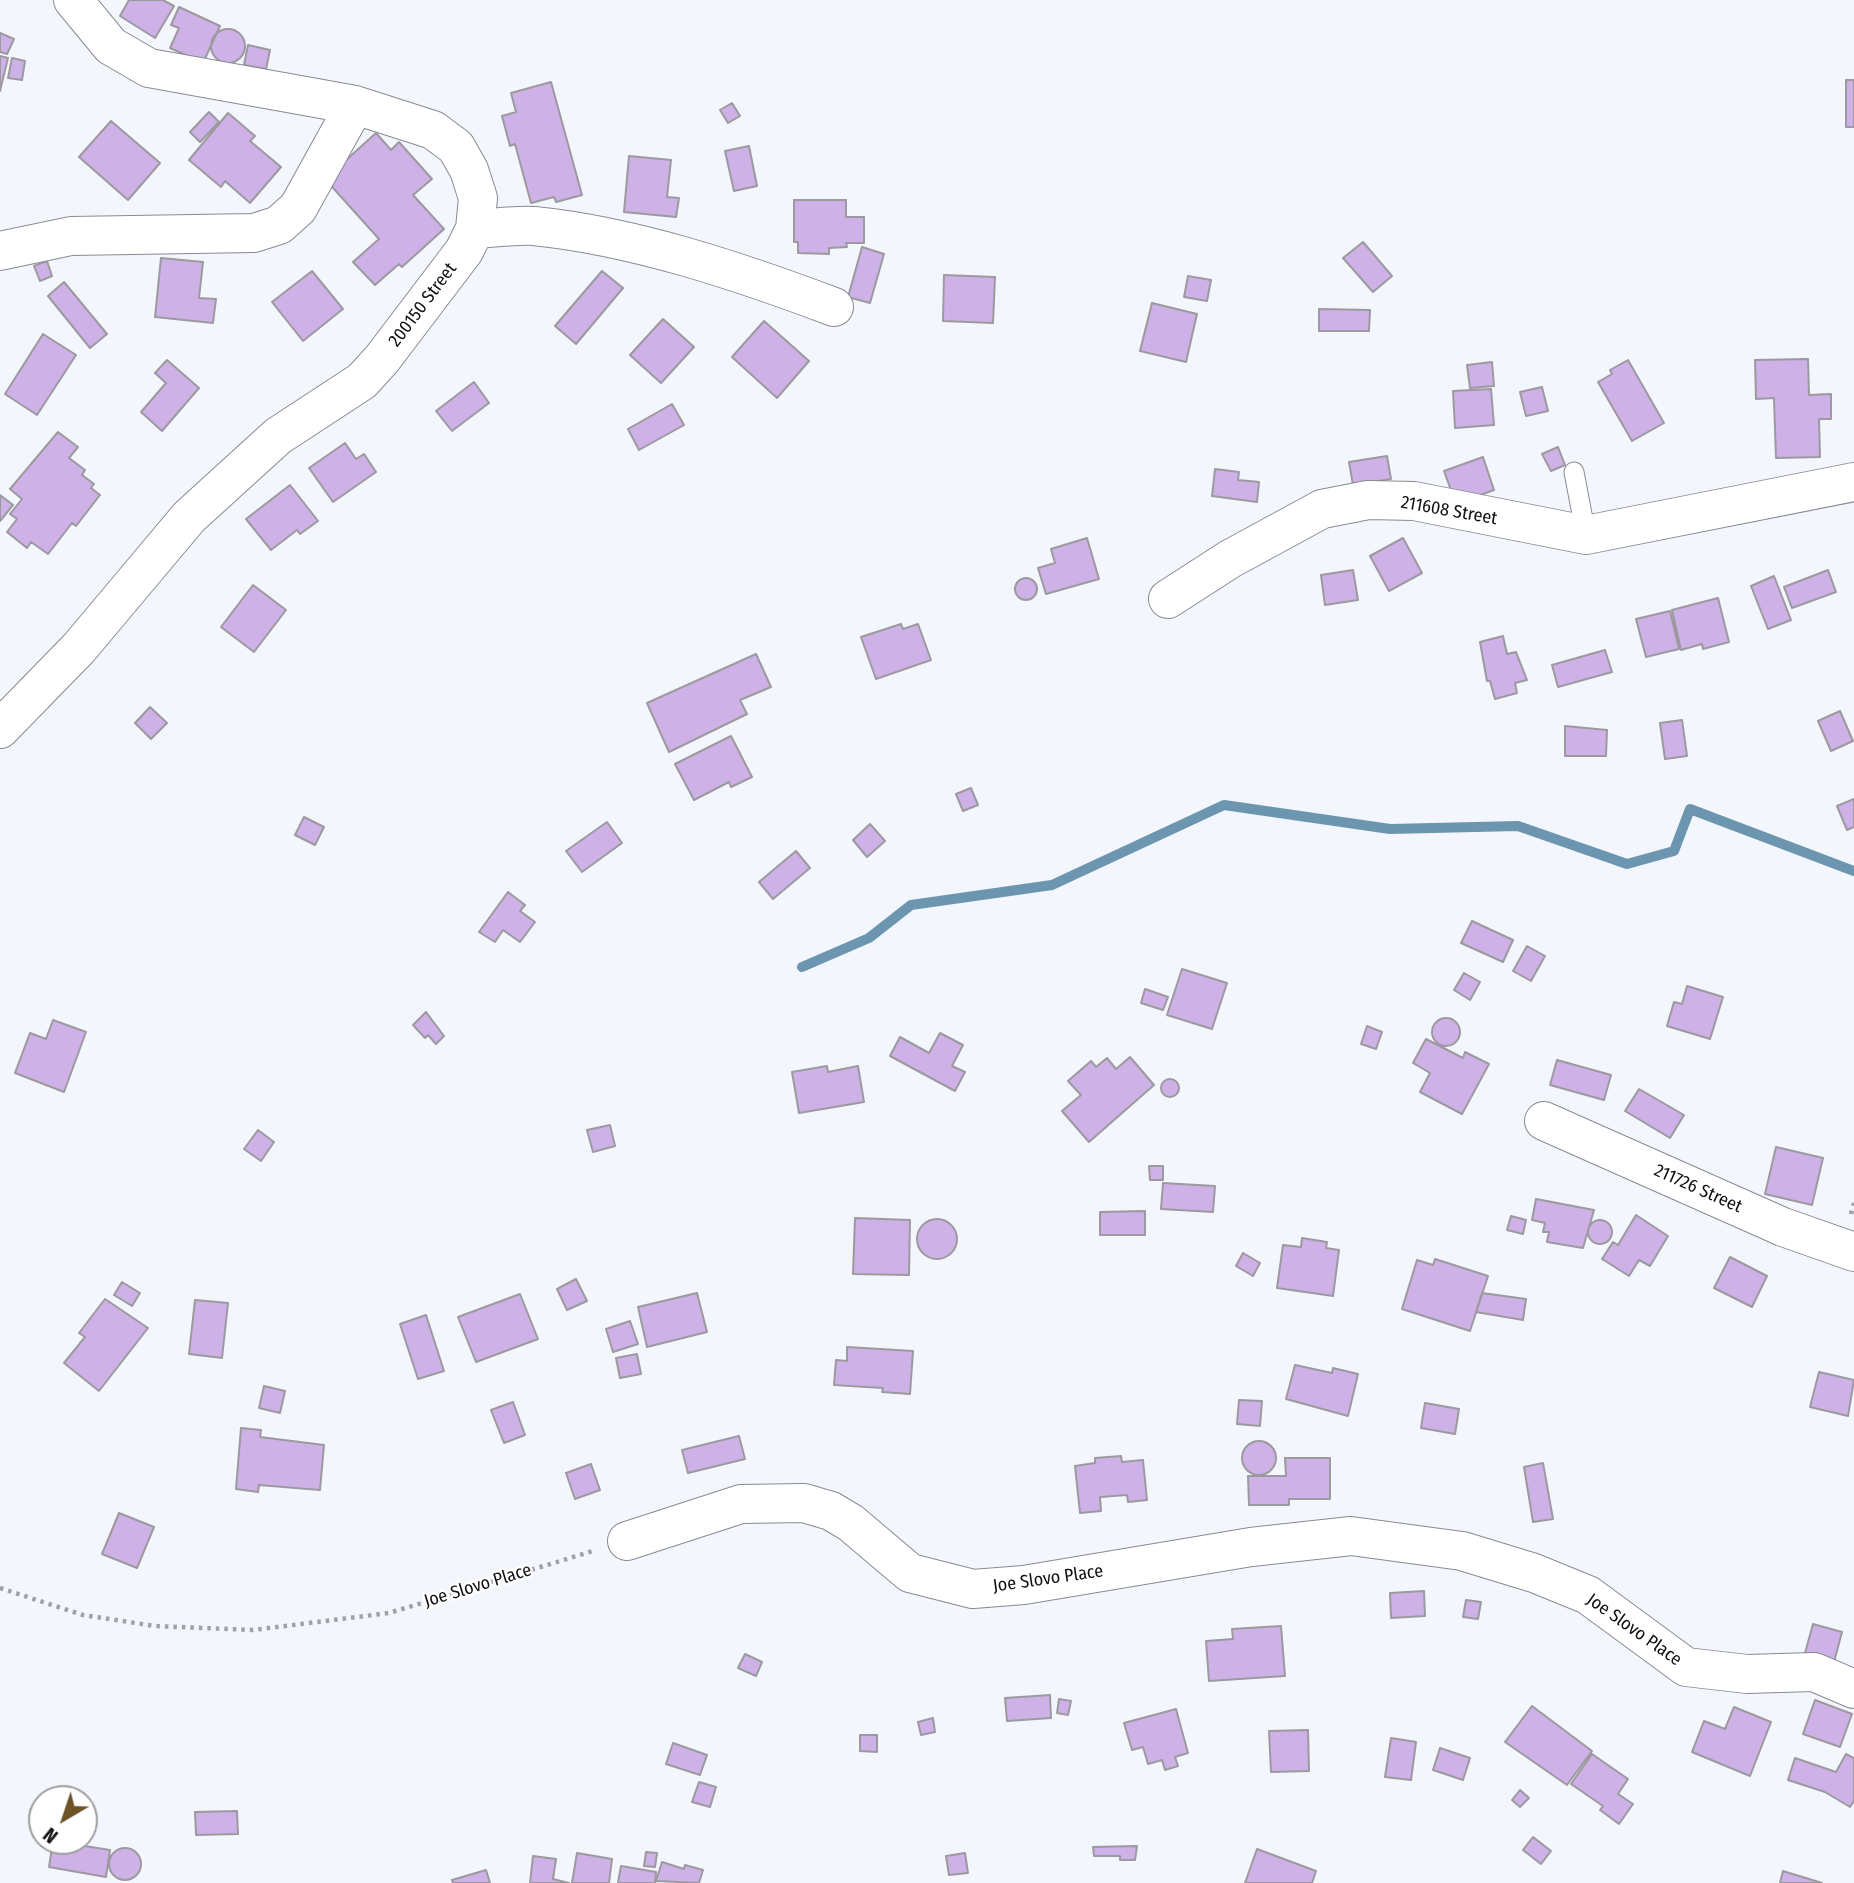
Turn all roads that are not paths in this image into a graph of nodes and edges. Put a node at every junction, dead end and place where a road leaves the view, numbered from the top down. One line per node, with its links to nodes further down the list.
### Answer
1 (74, 0): 2 (street, 200150 Street)
2 (355, 105): 3 (street, 200150 Street); 4 (street)
3 (475, 229): 5 (street); 10 (street, 200150 Street)
4 (0, 251)
5 (834, 307)
6 (1574, 472): 8 (lane)
7 (1854, 482): 8 (street, 211608 Street)
8 (1586, 535): 9 (street, 211608 Street)
9 (1168, 599)
10 (0, 729)
11 (1544, 1121): 12 (street, 211726 Street)
12 (1854, 1252)
13 (627, 1541): 14 (street, Joe Slovo Place)
14 (1854, 1689)

